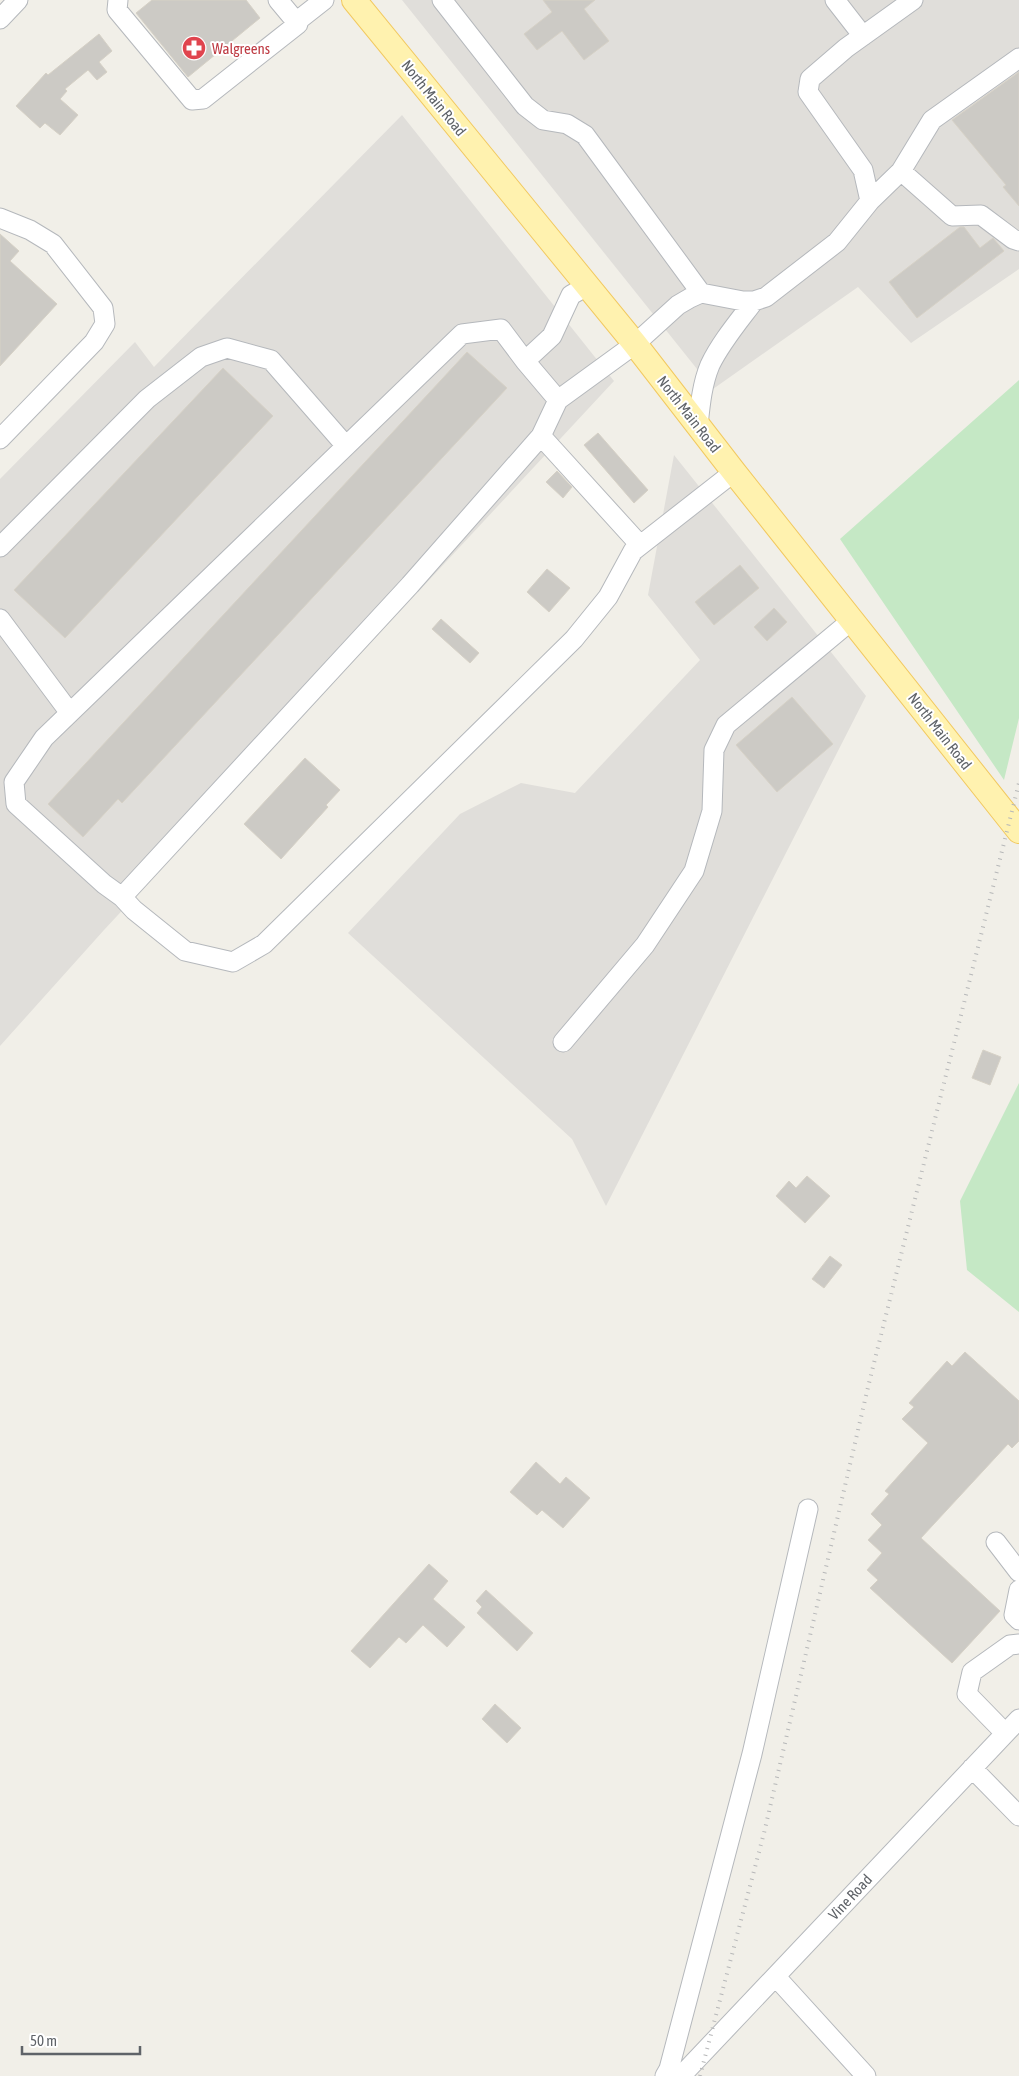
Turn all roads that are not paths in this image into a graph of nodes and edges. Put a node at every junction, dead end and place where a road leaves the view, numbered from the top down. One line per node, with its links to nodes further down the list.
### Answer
1 (18, 0): 9 (street)
2 (118, 0): 10 (street)
3 (278, 0): 10 (street)
4 (324, 0): 10 (street)
5 (354, 0): 17 (main road, North Main Road)
6 (442, 0): 18 (street)
7 (836, 0): 11 (street)
8 (913, 0): 11 (street)
9 (1, 17)
10 (296, 22)
11 (863, 36): 14 (street)
12 (1019, 58): 13 (street)
13 (901, 171): 14 (street); 16 (street)
14 (870, 201): 19 (street)
15 (0, 218): 25 (street)
16 (1019, 241)
17 (587, 286): 20 (main road, North Main Road); 21 (street)
18 (701, 293): 19 (street); 20 (street)
19 (754, 301): 23 (street)
20 (635, 344): 22 (street); 23 (main road, North Main Road)
21 (525, 361): 22 (street); 26 (street)
22 (558, 400): 24 (street)
23 (698, 426): 27 (main road, North Main Road)
24 (541, 436): 28 (street); 35 (street)
25 (0, 439)
26 (346, 446): 29 (street); 32 (street)
27 (734, 472): 28 (street); 31 (main road, North Main Road)
28 (640, 545): 35 (street)
29 (0, 546)
30 (0, 619): 32 (street)
31 (852, 620): 34 (main road, North Main Road); 36 (street)
32 (70, 713): 33 (street)
33 (8, 804): 35 (street)
34 (1019, 831)
35 (122, 897)
36 (563, 1042)
37 (808, 1509): 48 (street)
38 (996, 1542): 39 (street)
39 (1019, 1572)
40 (1019, 1590): 41 (street)
41 (1019, 1620)
42 (1019, 1644): 44 (street)
43 (1019, 1719): 44 (street, Vine Road)
44 (1005, 1733): 45 (street, Vine Road)
45 (972, 1768): 46 (street); 47 (street, Vine Road)
46 (1019, 1816)
47 (776, 1977): 49 (street, Vine Road); 50 (street)
48 (665, 2076)
49 (681, 2076)
50 (866, 2076)

